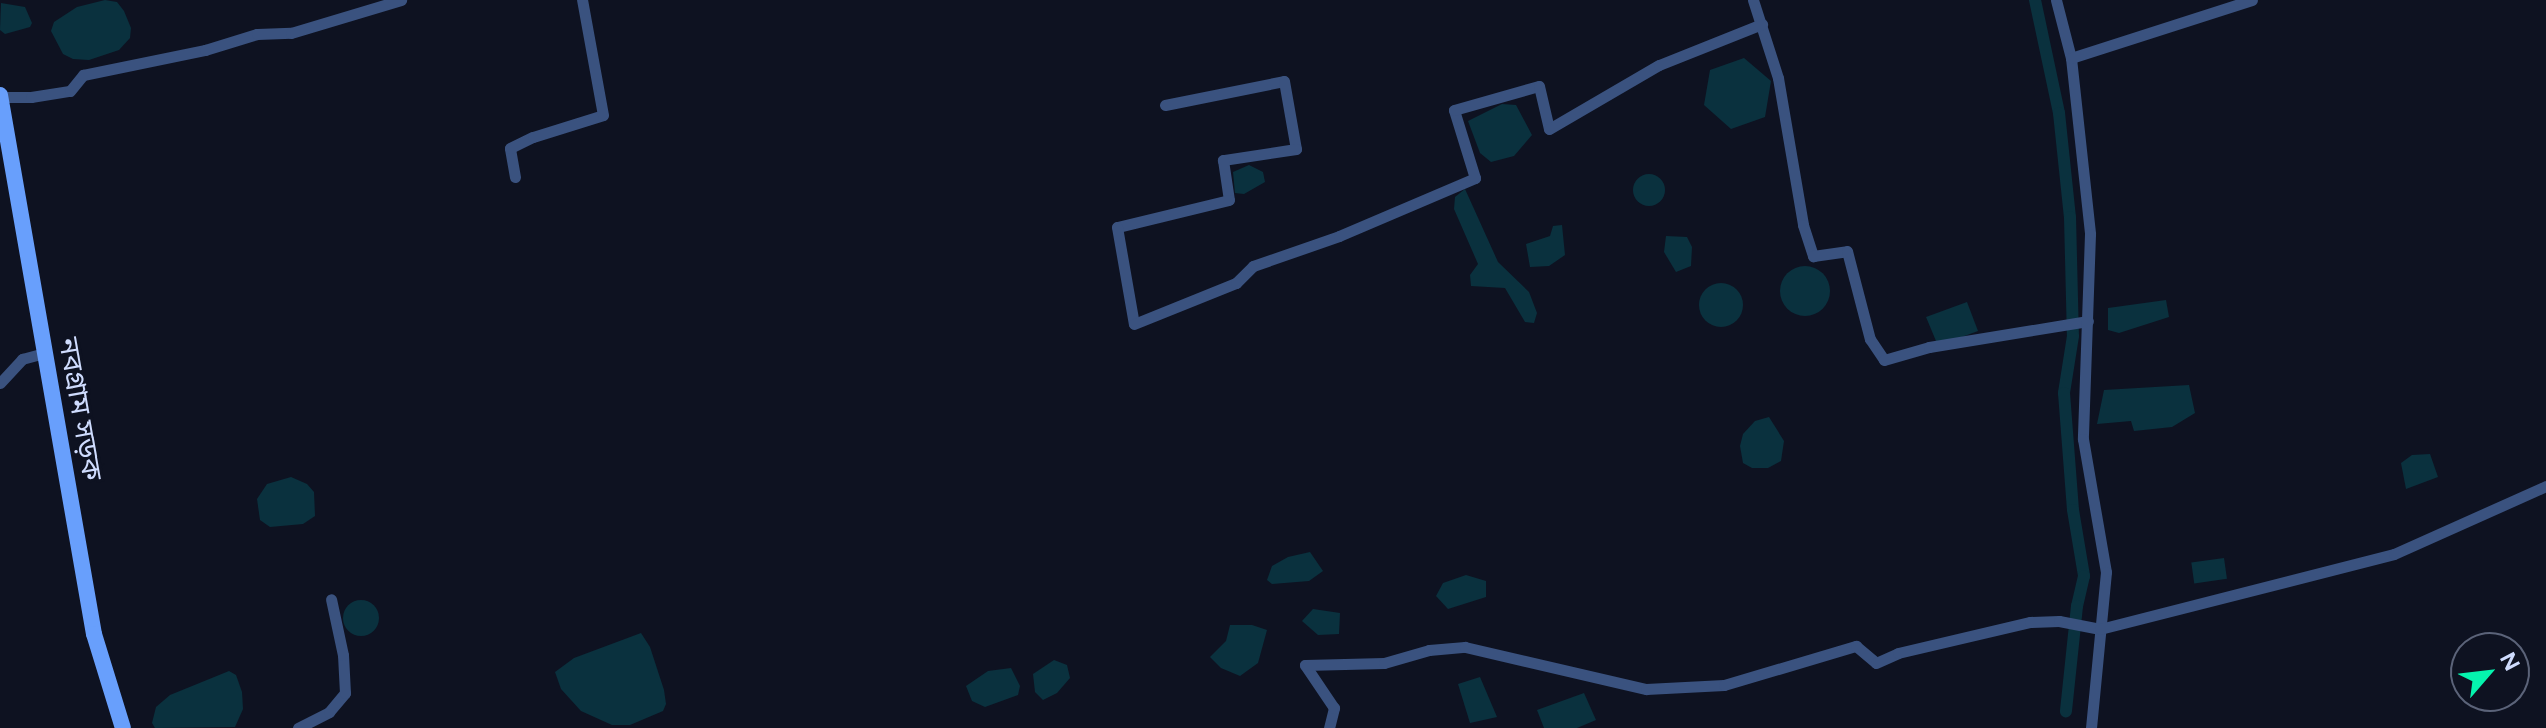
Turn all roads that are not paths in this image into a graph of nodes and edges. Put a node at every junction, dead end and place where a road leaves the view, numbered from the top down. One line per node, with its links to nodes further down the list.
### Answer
1 (401, 0): 8 (street)
2 (582, 0): 10 (street)
3 (1753, 0): 6 (street)
4 (2056, 0): 7 (street)
5 (2252, 0): 7 (street)
6 (1762, 24): 9 (street); 11 (street)
7 (2071, 58): 11 (street)
8 (0, 96): 12 (main road, নবগ্রাম সড়ক)
9 (1165, 105)
10 (515, 177)
11 (2085, 322): 16 (street)
12 (45, 353): 13 (street); 17 (main road, নবগ্রাম সড়ক)
13 (0, 383)
14 (2546, 486): 16 (street)
15 (331, 599): 18 (street)
16 (2100, 629): 19 (street); 20 (street)
17 (123, 728)
18 (298, 728)
19 (1329, 728)
20 (2091, 728)

